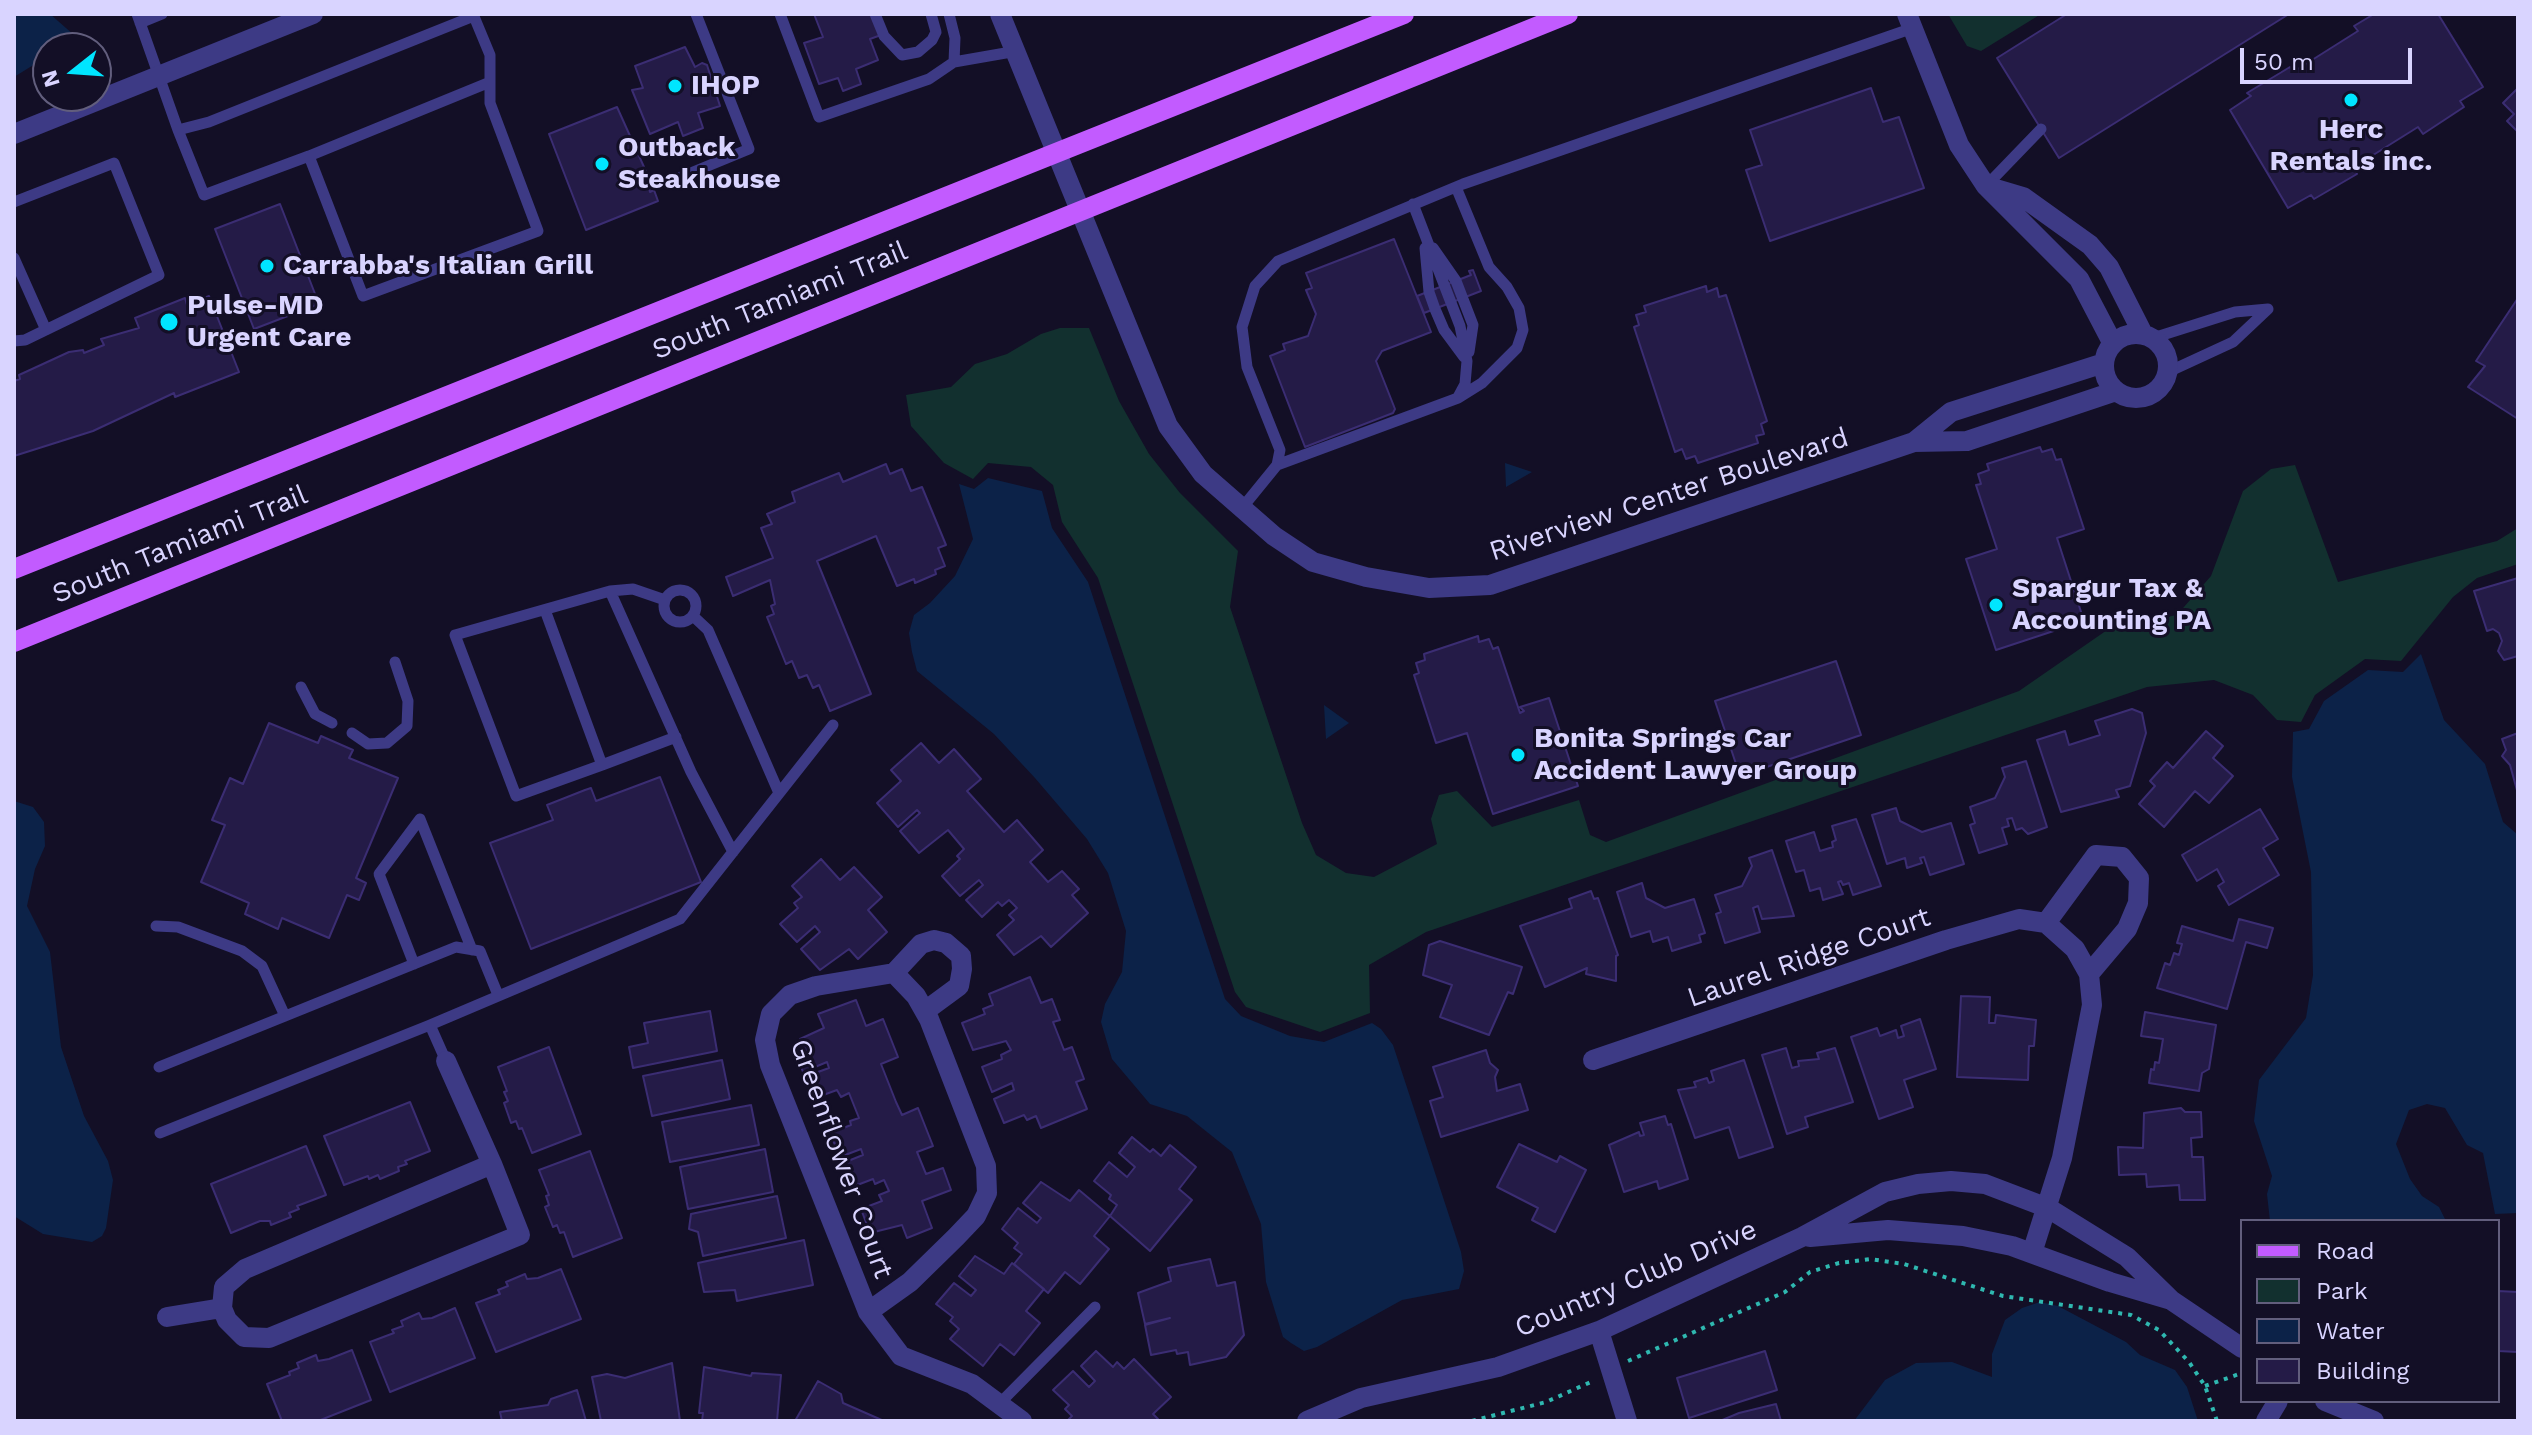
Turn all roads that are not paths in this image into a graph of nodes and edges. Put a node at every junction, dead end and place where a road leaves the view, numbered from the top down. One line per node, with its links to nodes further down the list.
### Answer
1 (162, 14): 12 (lane)
2 (313, 14): 16 (street)
3 (696, 14): 23 (lane)
4 (780, 14): 15 (lane)
5 (875, 14): 6 (lane)
6 (931, 14)
7 (949, 14): 15 (lane)
8 (1000, 14): 14 (street, Riverview Center Boulevard)
9 (1404, 14): 21 (main road, South Tamiami Trail)
10 (1568, 14): 28 (main road, South Tamiami Trail)
11 (473, 15): 17 (lane); 19 (lane)
12 (139, 18): 16 (lane)
13 (1910, 21): 24 (street); 25 (lane)
14 (1017, 51): 15 (lane); 21 (street, Riverview Center Boulevard)
15 (954, 62)
16 (158, 76): 19 (lane); 20 (street)
17 (490, 82): 22 (lane); 22 (lane)
18 (2041, 129): 24 (lane)
19 (178, 130): 22 (lane)
20 (14, 134)
21 (1059, 153): 28 (street, Riverview Center Boulevard); 41 (main road, South Tamiami Trail)
22 (309, 156)
23 (681, 177)
24 (1986, 186): 31 (street); 33 (street)
25 (1456, 187): 27 (lane); 37 (lane)
26 (14, 202): 30 (lane)
27 (1413, 204): 37 (lane); 39 (lane)
28 (1081, 209): 40 (street, Riverview Center Boulevard); 46 (main road, South Tamiami Trail)
29 (14, 258): 30 (lane)
30 (46, 330): 32 (lane)
31 (2148, 336): 33 (street, Riverview Center Boulevard); 35 (street); 35 (lane, Riverview Center Boulevard)
32 (14, 341)
33 (2113, 344): 34 (street)
34 (2104, 363): 36 (street); 38 (street, Riverview Center Boulevard)
35 (2168, 372): 36 (street, Riverview Center Boulevard)
36 (2116, 391): 38 (street, Riverview Center Boulevard)
37 (1458, 398): 39 (lane)
38 (1914, 442): 40 (street, Riverview Center Boulevard)
39 (1277, 465): 40 (lane)
40 (1242, 508)
41 (14, 569)
42 (610, 591): 43 (lane); 44 (lane); 52 (lane)
43 (665, 600): 45 (lane); 45 (lane)
44 (545, 610): 53 (lane); 53 (lane)
45 (693, 616): 54 (lane)
46 (14, 642)
47 (395, 662): 51 (lane)
48 (301, 687): 49 (lane)
49 (332, 723)
50 (833, 725): 54 (lane)
51 (352, 733)
52 (676, 737): 53 (lane); 55 (lane)
53 (602, 765)
54 (779, 793): 55 (lane)
55 (733, 852): 62 (lane)
56 (2046, 923): 61 (street); 61 (street); 66 (street, Laurel Ridge Court)
57 (156, 926): 64 (lane)
58 (472, 950): 59 (lane); 59 (lane); 62 (lane)
59 (414, 964): 64 (lane)
60 (894, 973): 63 (street, Greenflower Court); 63 (street); 77 (street, Greenflower Court)
61 (2089, 974): 71 (street)
62 (498, 995): 65 (lane)
63 (925, 1011): 77 (street, Greenflower Court)
64 (285, 1016): 68 (lane)
65 (430, 1025): 67 (lane); 69 (lane)
66 (1593, 1060)
67 (446, 1061): 70 (street)
68 (159, 1067)
69 (160, 1133)
70 (492, 1164): 76 (street); 76 (street)
71 (2048, 1208): 72 (street, Country Club Drive); 73 (street); 74 (street, Country Club Drive)
72 (1802, 1237): 73 (street, Country Club Drive); 79 (street, Country Club Drive)
73 (2032, 1253): 74 (street, Country Club Drive)
74 (2171, 1300): 80 (street, Country Club Drive)
75 (1095, 1307): 81 (lane)
76 (222, 1308): 78 (street)
77 (868, 1312): 81 (street, Greenflower Court)
78 (167, 1317)
79 (1599, 1331): 85 (street, Country Club Drive); 86 (street)
80 (2240, 1347)
81 (1000, 1403): 84 (street, Greenflower Court)
82 (2277, 1403): 87 (street)
83 (2330, 1403): 88 (street)
84 (1022, 1421)
85 (1307, 1421)
86 (1627, 1421)
87 (2266, 1421)
88 (2374, 1421)

